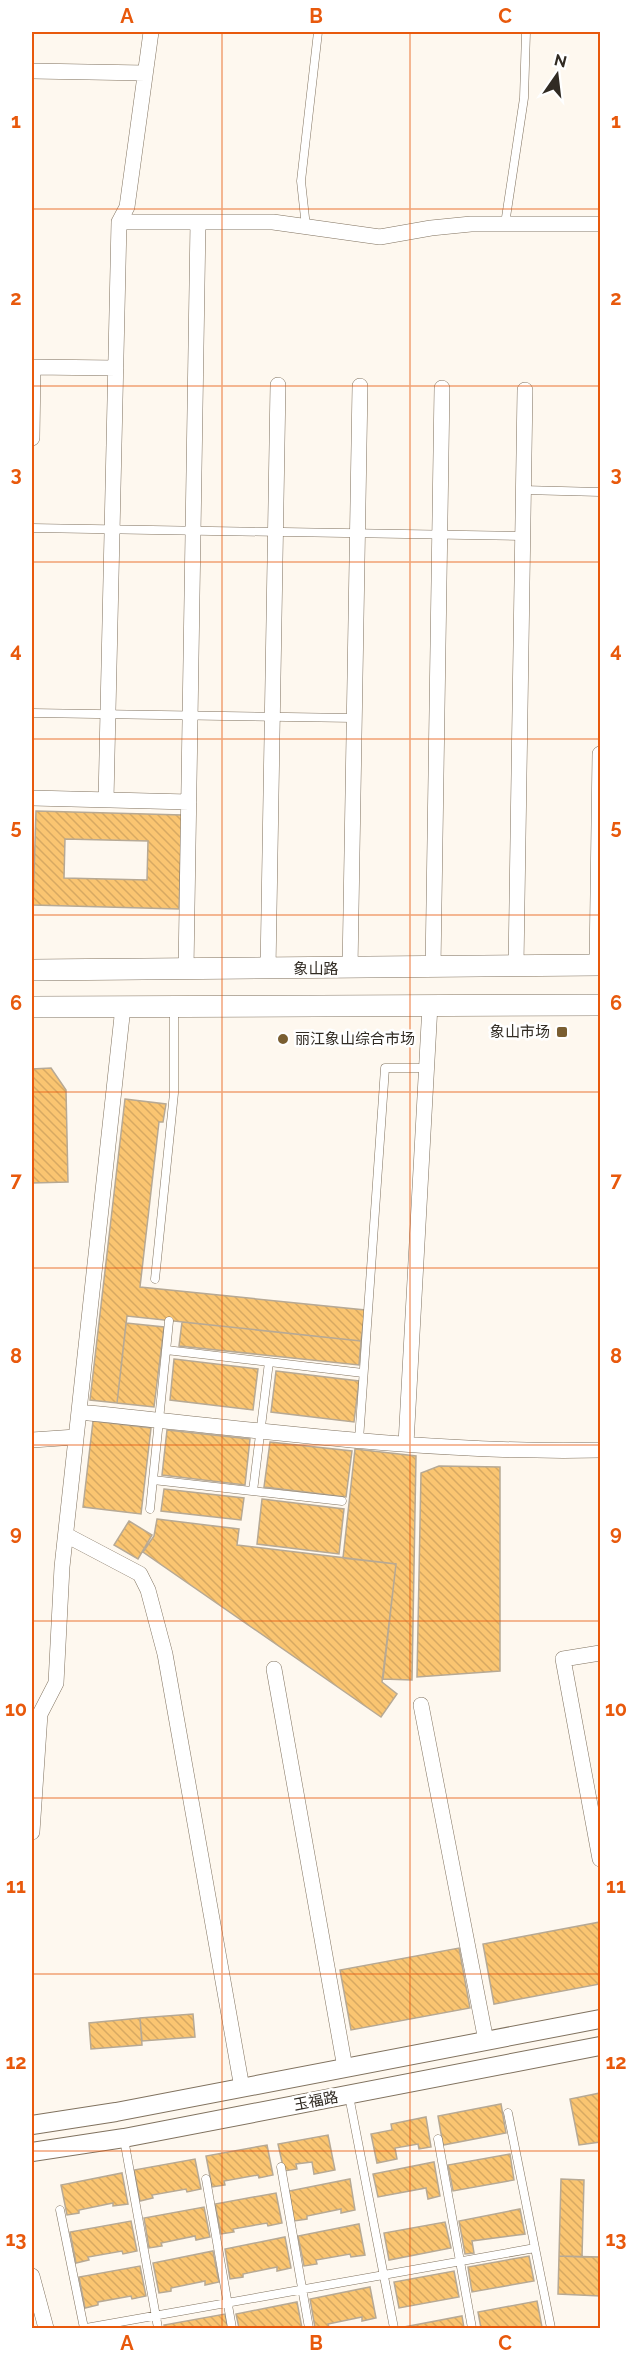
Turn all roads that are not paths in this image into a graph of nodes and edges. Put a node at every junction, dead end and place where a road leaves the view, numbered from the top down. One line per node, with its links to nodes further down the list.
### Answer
1 (151, 32): 5 (street)
2 (318, 32): 10 (lane)
3 (526, 32): 8 (lane)
4 (32, 71): 5 (street)
5 (145, 73): 6 (street)
6 (119, 222): 7 (street); 12 (street)
7 (198, 222): 10 (street); 22 (street)
8 (505, 224): 9 (street); 10 (street)
9 (600, 224)
10 (306, 228)
11 (32, 367): 12 (street); 17 (street)
12 (116, 368): 21 (street)
13 (278, 385): 23 (street)
14 (360, 386): 24 (street)
15 (442, 388): 25 (street)
16 (525, 390): 18 (street)
17 (32, 438)
18 (524, 490): 19 (lane); 26 (street)
19 (600, 492)
20 (32, 528): 21 (lane)
21 (112, 530): 22 (lane); 28 (street)
22 (194, 531): 23 (lane); 29 (street)
23 (276, 532): 24 (lane); 30 (street)
24 (357, 534): 25 (lane); 31 (street)
25 (440, 535): 26 (lane); 38 (street)
26 (523, 537): 37 (street)
27 (32, 713): 28 (lane)
28 (108, 714): 29 (lane); 34 (street)
29 (191, 716): 30 (lane); 35 (street)
30 (272, 717): 31 (lane); 39 (street)
31 (354, 718): 40 (street)
32 (600, 754): 36 (street)
33 (32, 798): 34 (street)
34 (106, 800): 35 (street)
35 (189, 802): 42 (street)
36 (599, 965): 37 (main road, 象山路)
37 (516, 966): 38 (main road, 象山路)
38 (433, 968): 40 (main road, 象山路)
39 (268, 969): 40 (main road, 象山路); 42 (main road, 象山路)
40 (350, 969)
41 (32, 970): 42 (main road, 象山路)
42 (186, 970)
43 (430, 1005): 44 (main road); 45 (main road); 48 (street)
44 (600, 1005)
45 (174, 1006): 47 (main road); 49 (lane)
46 (32, 1007): 47 (main road)
47 (123, 1007): 54 (street)
48 (427, 1068): 53 (lane); 60 (street)
49 (155, 1279)
50 (169, 1322): 51 (lane)
51 (166, 1350): 52 (lane); 55 (lane)
52 (269, 1362): 53 (lane); 56 (lane)
53 (363, 1372): 59 (lane)
54 (79, 1412): 55 (street); 57 (street)
55 (159, 1419): 56 (street); 62 (lane)
56 (261, 1430): 59 (street); 63 (lane)
57 (76, 1437): 58 (street); 66 (street)
58 (32, 1440)
59 (359, 1440): 60 (street)
60 (406, 1444): 61 (street)
61 (600, 1450)
62 (153, 1480): 63 (lane); 65 (lane)
63 (253, 1491): 64 (lane)
64 (342, 1501)
65 (150, 1509)
66 (66, 1535): 70 (street); 76 (street)
67 (600, 1653): 71 (street)
68 (274, 1669): 75 (street)
69 (422, 1705): 73 (street)
70 (32, 1832)
71 (600, 1859)
72 (600, 2019): 73 (street, 玉福路)
73 (486, 2041): 75 (street, 玉福路)
74 (600, 2046): 77 (street, 玉福路)
75 (345, 2068): 76 (street, 玉福路)
76 (242, 2088): 79 (street, 玉福路)
77 (348, 2095): 80 (street, 玉福路); 88 (lane)
78 (508, 2113): 86 (lane)
79 (32, 2125)
80 (124, 2138): 82 (street, 玉福路); 92 (lane)
81 (438, 2139): 87 (lane)
82 (32, 2152)
83 (280, 2167): 90 (lane)
84 (206, 2179): 91 (lane)
85 (60, 2210): 94 (lane)
86 (535, 2248): 87 (lane); 100 (lane)
87 (460, 2261): 88 (lane); 99 (lane)
88 (383, 2275): 90 (lane); 98 (lane)
89 (32, 2276): 93 (street)
90 (302, 2290): 91 (lane); 97 (lane)
91 (228, 2303): 92 (lane); 96 (lane)
92 (155, 2316): 94 (lane); 95 (lane)
93 (46, 2328)
94 (85, 2328)
95 (158, 2328)
96 (232, 2328)
97 (309, 2328)
98 (394, 2328)
99 (472, 2328)
100 (551, 2328)

